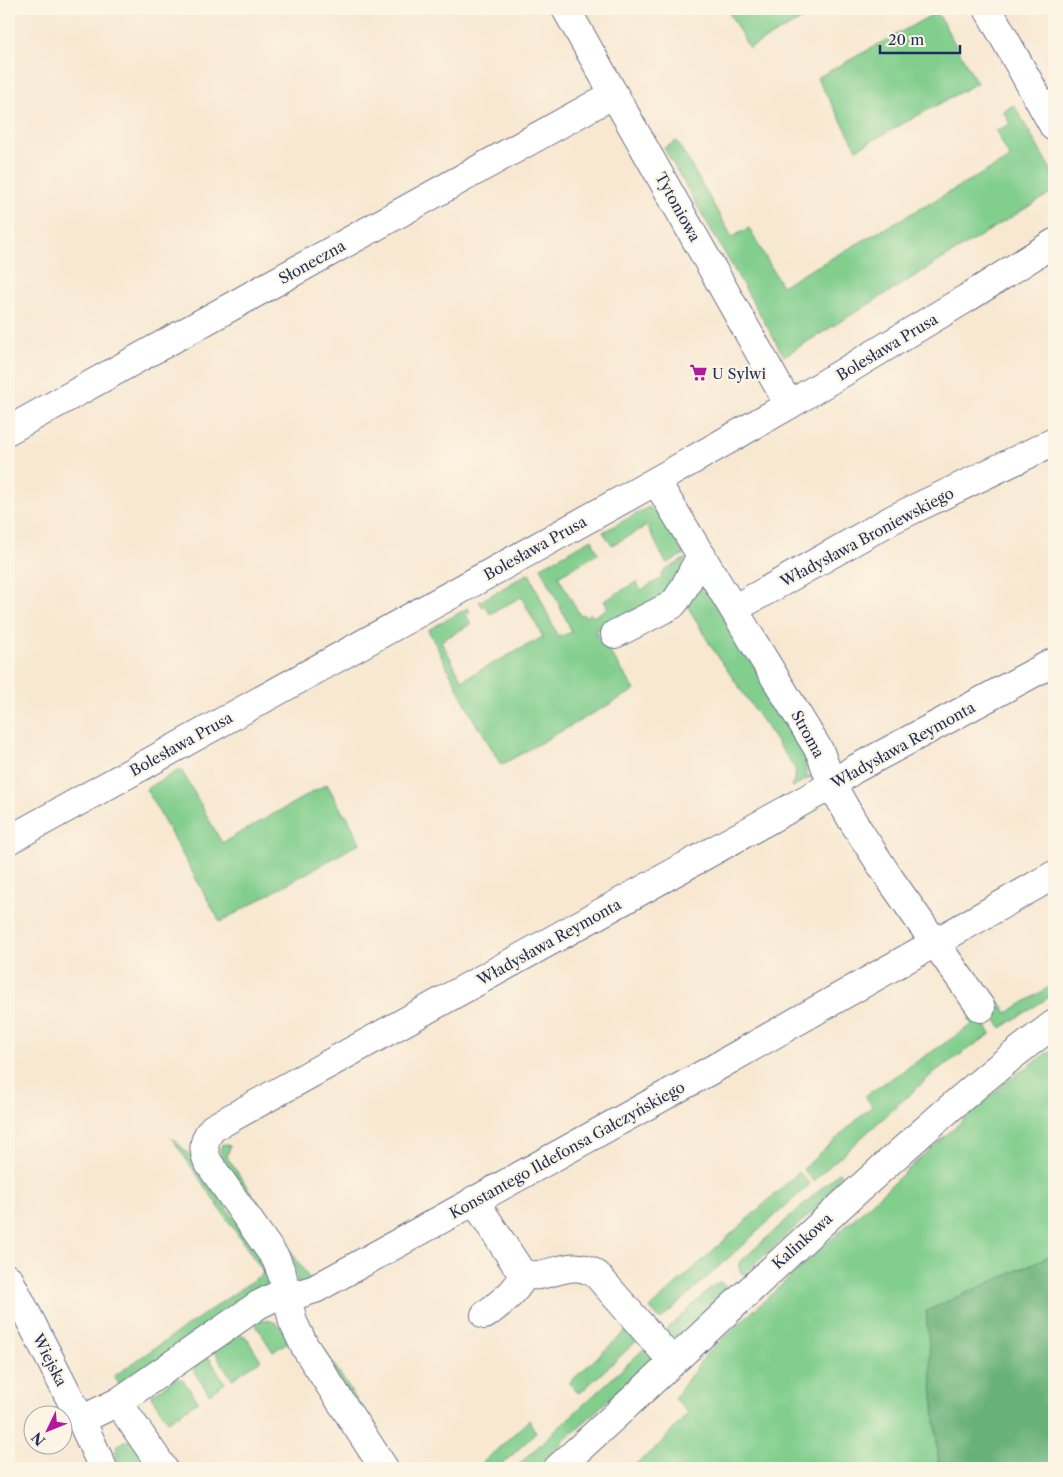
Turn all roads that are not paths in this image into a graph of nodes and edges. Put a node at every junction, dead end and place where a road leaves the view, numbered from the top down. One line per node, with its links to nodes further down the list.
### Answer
1 (566, 9): 3 (street, Tytoniowa)
2 (988, 9): 4 (street)
3 (614, 94): 6 (street, Tytoniowa); 7 (street, Słoneczna)
4 (1051, 115)
5 (1054, 243): 6 (street, Bolesława Prusa)
6 (789, 405): 9 (street, Bolesława Prusa)
7 (9, 430)
8 (1054, 442): 11 (street, Władysława Broniewskiego)
9 (656, 481): 10 (street, Stroma); 15 (street, Bolesława Prusa)
10 (702, 556): 11 (street, Stroma); 12 (street)
11 (734, 609): 14 (street, Stroma)
12 (615, 634)
13 (1054, 662): 14 (street, Władysława Reymonta)
14 (832, 785): 17 (street, Stroma); 23 (street, Władysława Reymonta)
15 (9, 840)
16 (1054, 875): 17 (street, Konstantego Ildefonsa Gałczyńskiego)
17 (936, 944): 18 (street, Stroma); 20 (street, Konstantego Ildefonsa Gałczyńskiego)
18 (981, 1008)
19 (1054, 1024): 25 (street, Kalinkowa)
20 (474, 1200): 21 (street); 23 (street, Konstantego Ildefonsa Gałczyńskiego)
21 (525, 1274): 24 (street); 25 (street)
22 (9, 1279): 27 (street, Wiejska)
23 (287, 1295): 26 (street, Konstantego Ildefonsa Gałczyńskiego); 30 (street, Władysława Reymonta)
24 (485, 1316)
25 (673, 1362): 31 (street, Kalinkowa)
26 (118, 1402): 27 (street, Konstantego Ildefonsa Gałczyńskiego); 29 (street)
27 (81, 1420): 28 (street, Wiejska)
28 (103, 1468)
29 (163, 1468)
30 (384, 1468)
31 (558, 1468)

